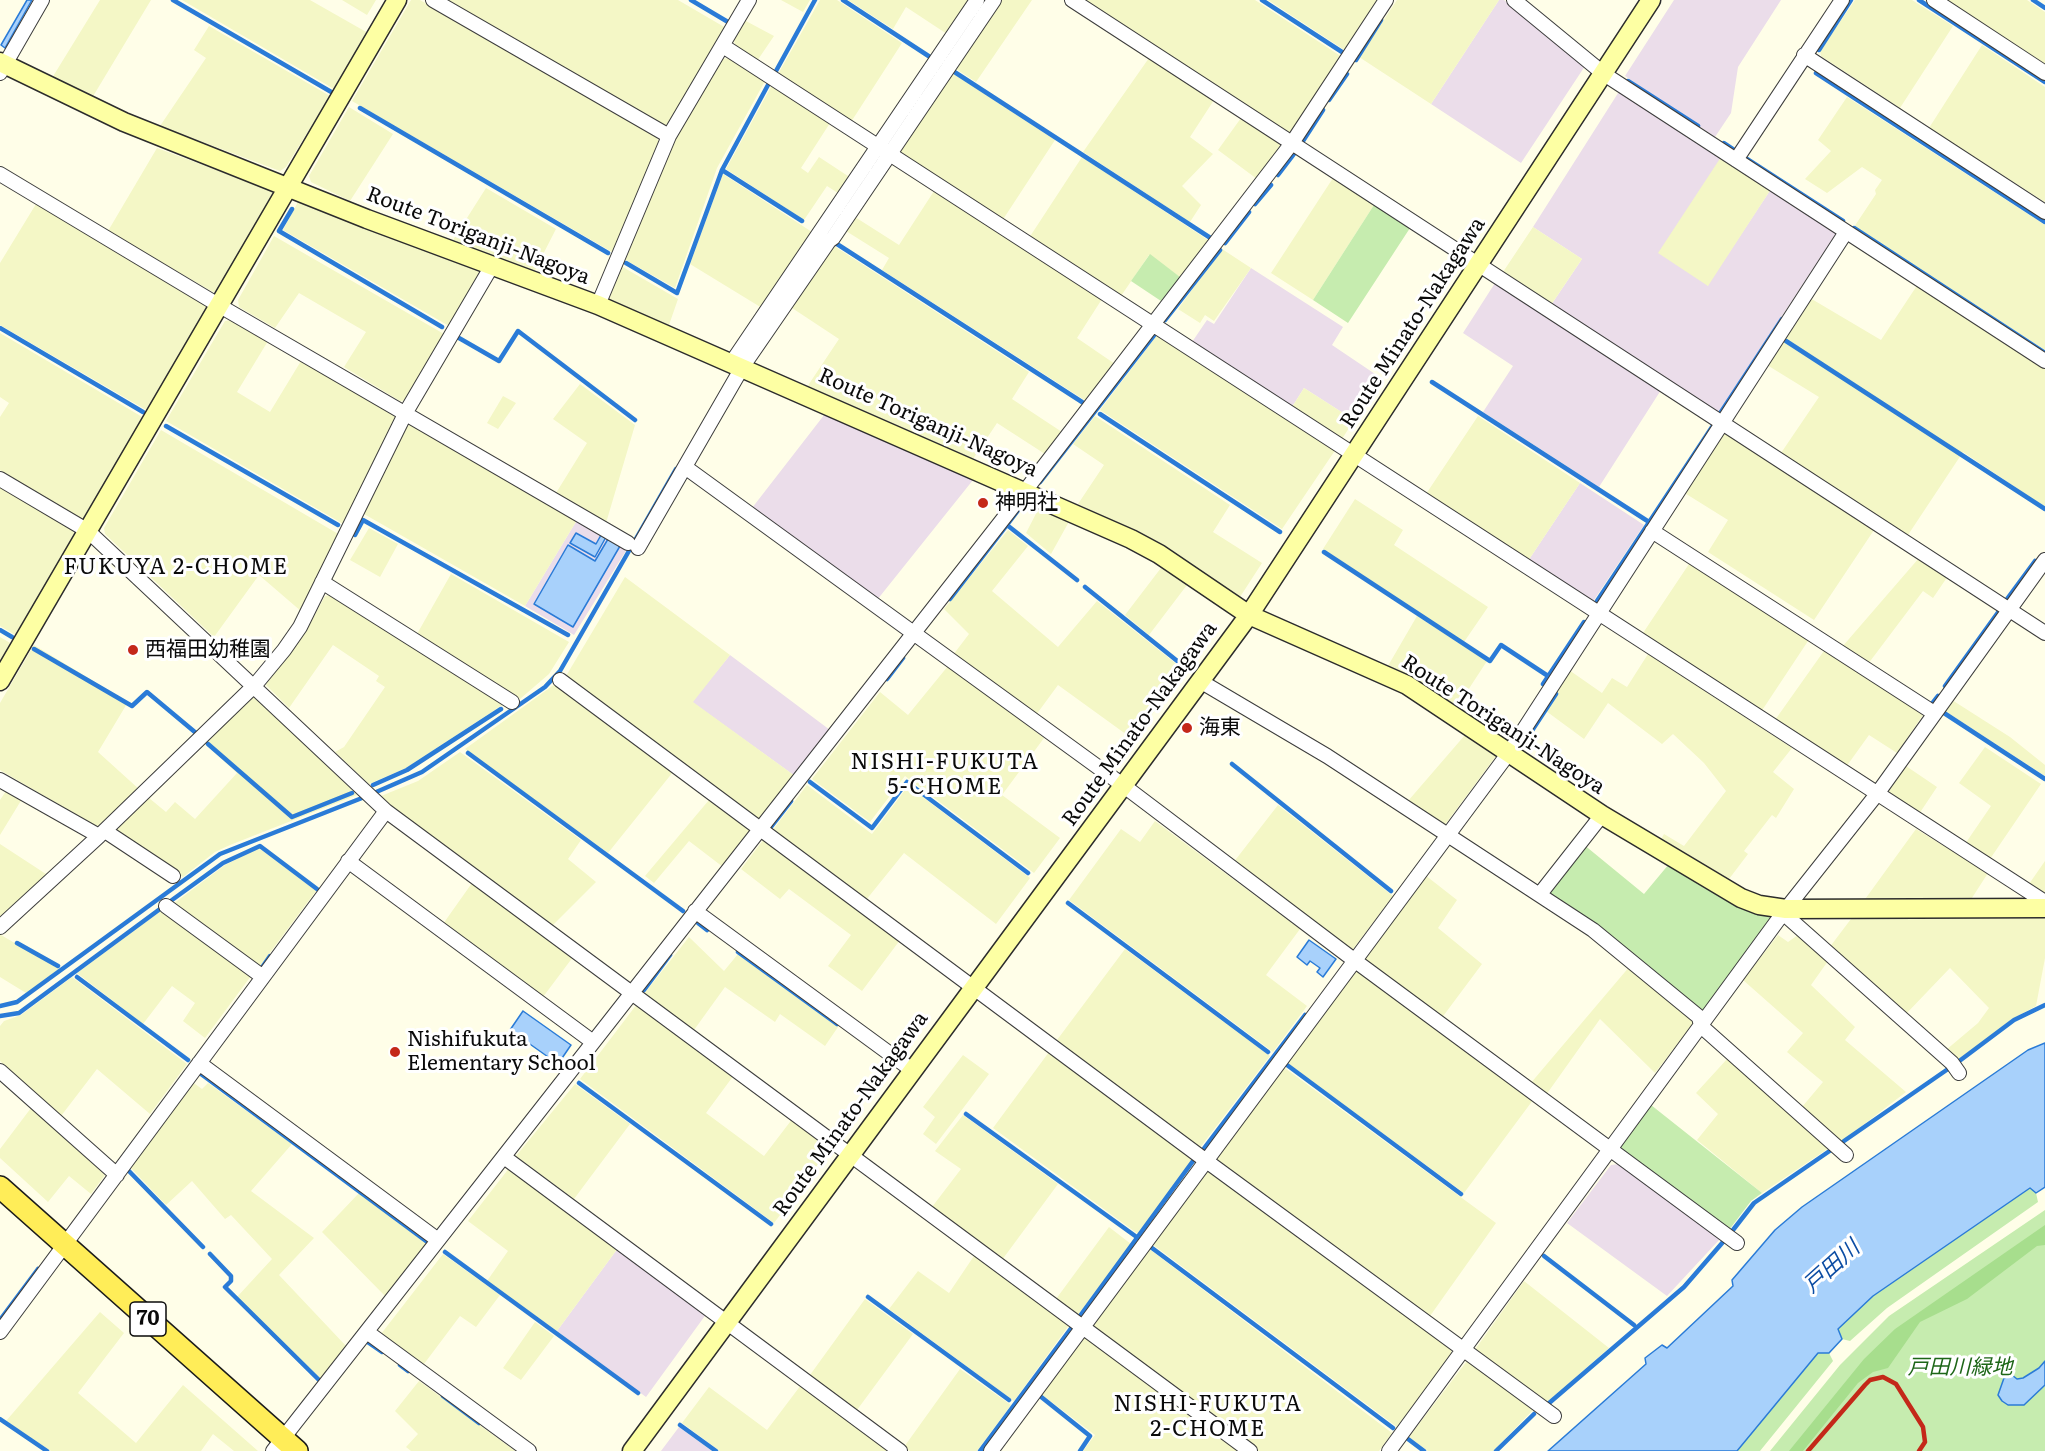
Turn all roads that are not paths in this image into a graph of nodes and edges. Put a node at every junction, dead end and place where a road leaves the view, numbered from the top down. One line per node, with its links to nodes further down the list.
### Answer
1 (42, 0): 15 (street)
2 (397, 0): 24 (main road)
3 (433, 0): 18 (street)
4 (749, 0): 13 (street)
5 (977, 0): 20 (street)
6 (994, 0): 21 (street)
7 (1072, 0): 19 (street)
8 (1386, 0): 19 (street)
9 (1514, 0): 16 (street)
10 (1651, 0): 16 (main road, Route Minato-Nakagawa)
11 (1842, 0): 14 (street)
12 (1934, 0): 17 (street)
13 (723, 46): 18 (street); 20 (street)
14 (1804, 55): 22 (street); 25 (street)
15 (2, 66): 24 (main road, Route Toriganji-Nagoya)
16 (1604, 74): 22 (street); 27 (main road, Route Minato-Nakagawa)
17 (2045, 74)
18 (669, 136): 29 (street)
19 (1292, 143): 27 (street); 31 (street)
20 (878, 146): 21 (street); 33 (street)
21 (890, 154): 31 (street); 33 (street)
22 (1736, 160): 26 (street)
23 (0, 174): 30 (street)
24 (288, 186): 28 (main road, Route Toriganji-Nagoya); 30 (main road)
25 (2045, 212)
26 (1846, 232): 32 (street); 35 (street)
27 (1480, 263): 35 (street); 36 (main road, Route Minato-Nakagawa)
28 (493, 264): 29 (main road, Route Toriganji-Nagoya); 34 (street)
29 (598, 304): 33 (main road, Route Toriganji-Nagoya)
30 (220, 306): 34 (street); 40 (main road)
31 (1152, 324): 36 (street); 39 (street)
32 (2045, 361)
33 (737, 364): 37 (street); 39 (main road, Route Toriganji-Nagoya)
34 (406, 412): 37 (street); 43 (street)
35 (1723, 422): 41 (street); 44 (street)
36 (1354, 454): 45 (street); 46 (main road, Route Minato-Nakagawa)
37 (685, 467): 47 (street)
38 (0, 479): 40 (street)
39 (1025, 491): 46 (main road, Route Toriganji-Nagoya); 47 (street)
40 (88, 531): 50 (main road); 52 (street)
41 (1652, 531): 45 (street); 54 (street)
42 (2045, 560): 44 (street)
43 (322, 582): 52 (street); 53 (street)
44 (2009, 609): 48 (street); 54 (street)
45 (1598, 613): 55 (street); 58 (street)
46 (1249, 615): 51 (main road, Route Minato-Nakagawa); 55 (main road, Route Toriganji-Nagoya)
47 (914, 633): 57 (street); 61 (street)
48 (2045, 633)
49 (561, 680): 61 (street)
50 (0, 681)
51 (1200, 681): 57 (main road, Route Minato-Nakagawa); 63 (street)
52 (255, 685): 59 (street); 62 (street)
53 (512, 702)
54 (1934, 713): 58 (street)
55 (1508, 754): 60 (main road, Route Toriganji-Nagoya); 63 (street)
56 (0, 780): 62 (street)
57 (1124, 786): 73 (street); 75 (main road, Route Minato-Nakagawa)
58 (1877, 794): 67 (street); 71 (street)
59 (386, 810): 64 (street); 76 (street)
60 (1602, 815): 66 (street); 71 (main road, Route Toriganji-Nagoya)
61 (760, 829): 70 (street); 75 (street)
62 (102, 834): 65 (street); 72 (street)
63 (1447, 835): 66 (street); 73 (street)
64 (348, 861): 74 (street); 78 (street)
65 (173, 876)
66 (1540, 894): 77 (street)
67 (2045, 902)
68 (165, 906): 74 (street)
69 (2045, 908): 71 (main road, Route Toriganji-Nagoya)
70 (695, 911): 76 (street); 80 (street)
71 (1785, 911): 77 (street); 82 (street)
72 (0, 927)
73 (1354, 960): 83 (street); 87 (street)
74 (263, 977): 79 (street)
75 (973, 987): 80 (main road, Route Minato-Nakagawa); 87 (street)
76 (630, 993): 78 (street); 84 (street)
77 (1701, 1026): 83 (street); 85 (street)
78 (593, 1042): 86 (street)
79 (199, 1063): 88 (street); 90 (street)
80 (912, 1070): 84 (main road, Route Minato-Nakagawa)
81 (0, 1071): 88 (street)
82 (1959, 1073)
83 (1609, 1149): 91 (street); 97 (street)
84 (849, 1154): 93 (main road, Route Minato-Nakagawa); 94 (street)
85 (1846, 1155)
86 (504, 1157): 90 (street); 93 (street)
87 (1204, 1160): 94 (street); 97 (street)
88 (117, 1175): 92 (street)
89 (0, 1187): 92 (main road, 70)
90 (438, 1240): 96 (street)
91 (1737, 1243)
92 (65, 1246): 95 (street); 99 (main road, 70)
93 (727, 1321): 101 (main road, Route Minato-Nakagawa); 102 (street)
94 (1083, 1326): 103 (street); 104 (street)
95 (0, 1332)
96 (367, 1332): 99 (street); 100 (street)
97 (1465, 1350): 98 (street); 105 (street)
98 (1554, 1416)
99 (284, 1447)
100 (529, 1451)
101 (632, 1451)
102 (900, 1451)
103 (991, 1451)
104 (1250, 1451)
105 (1389, 1451)

